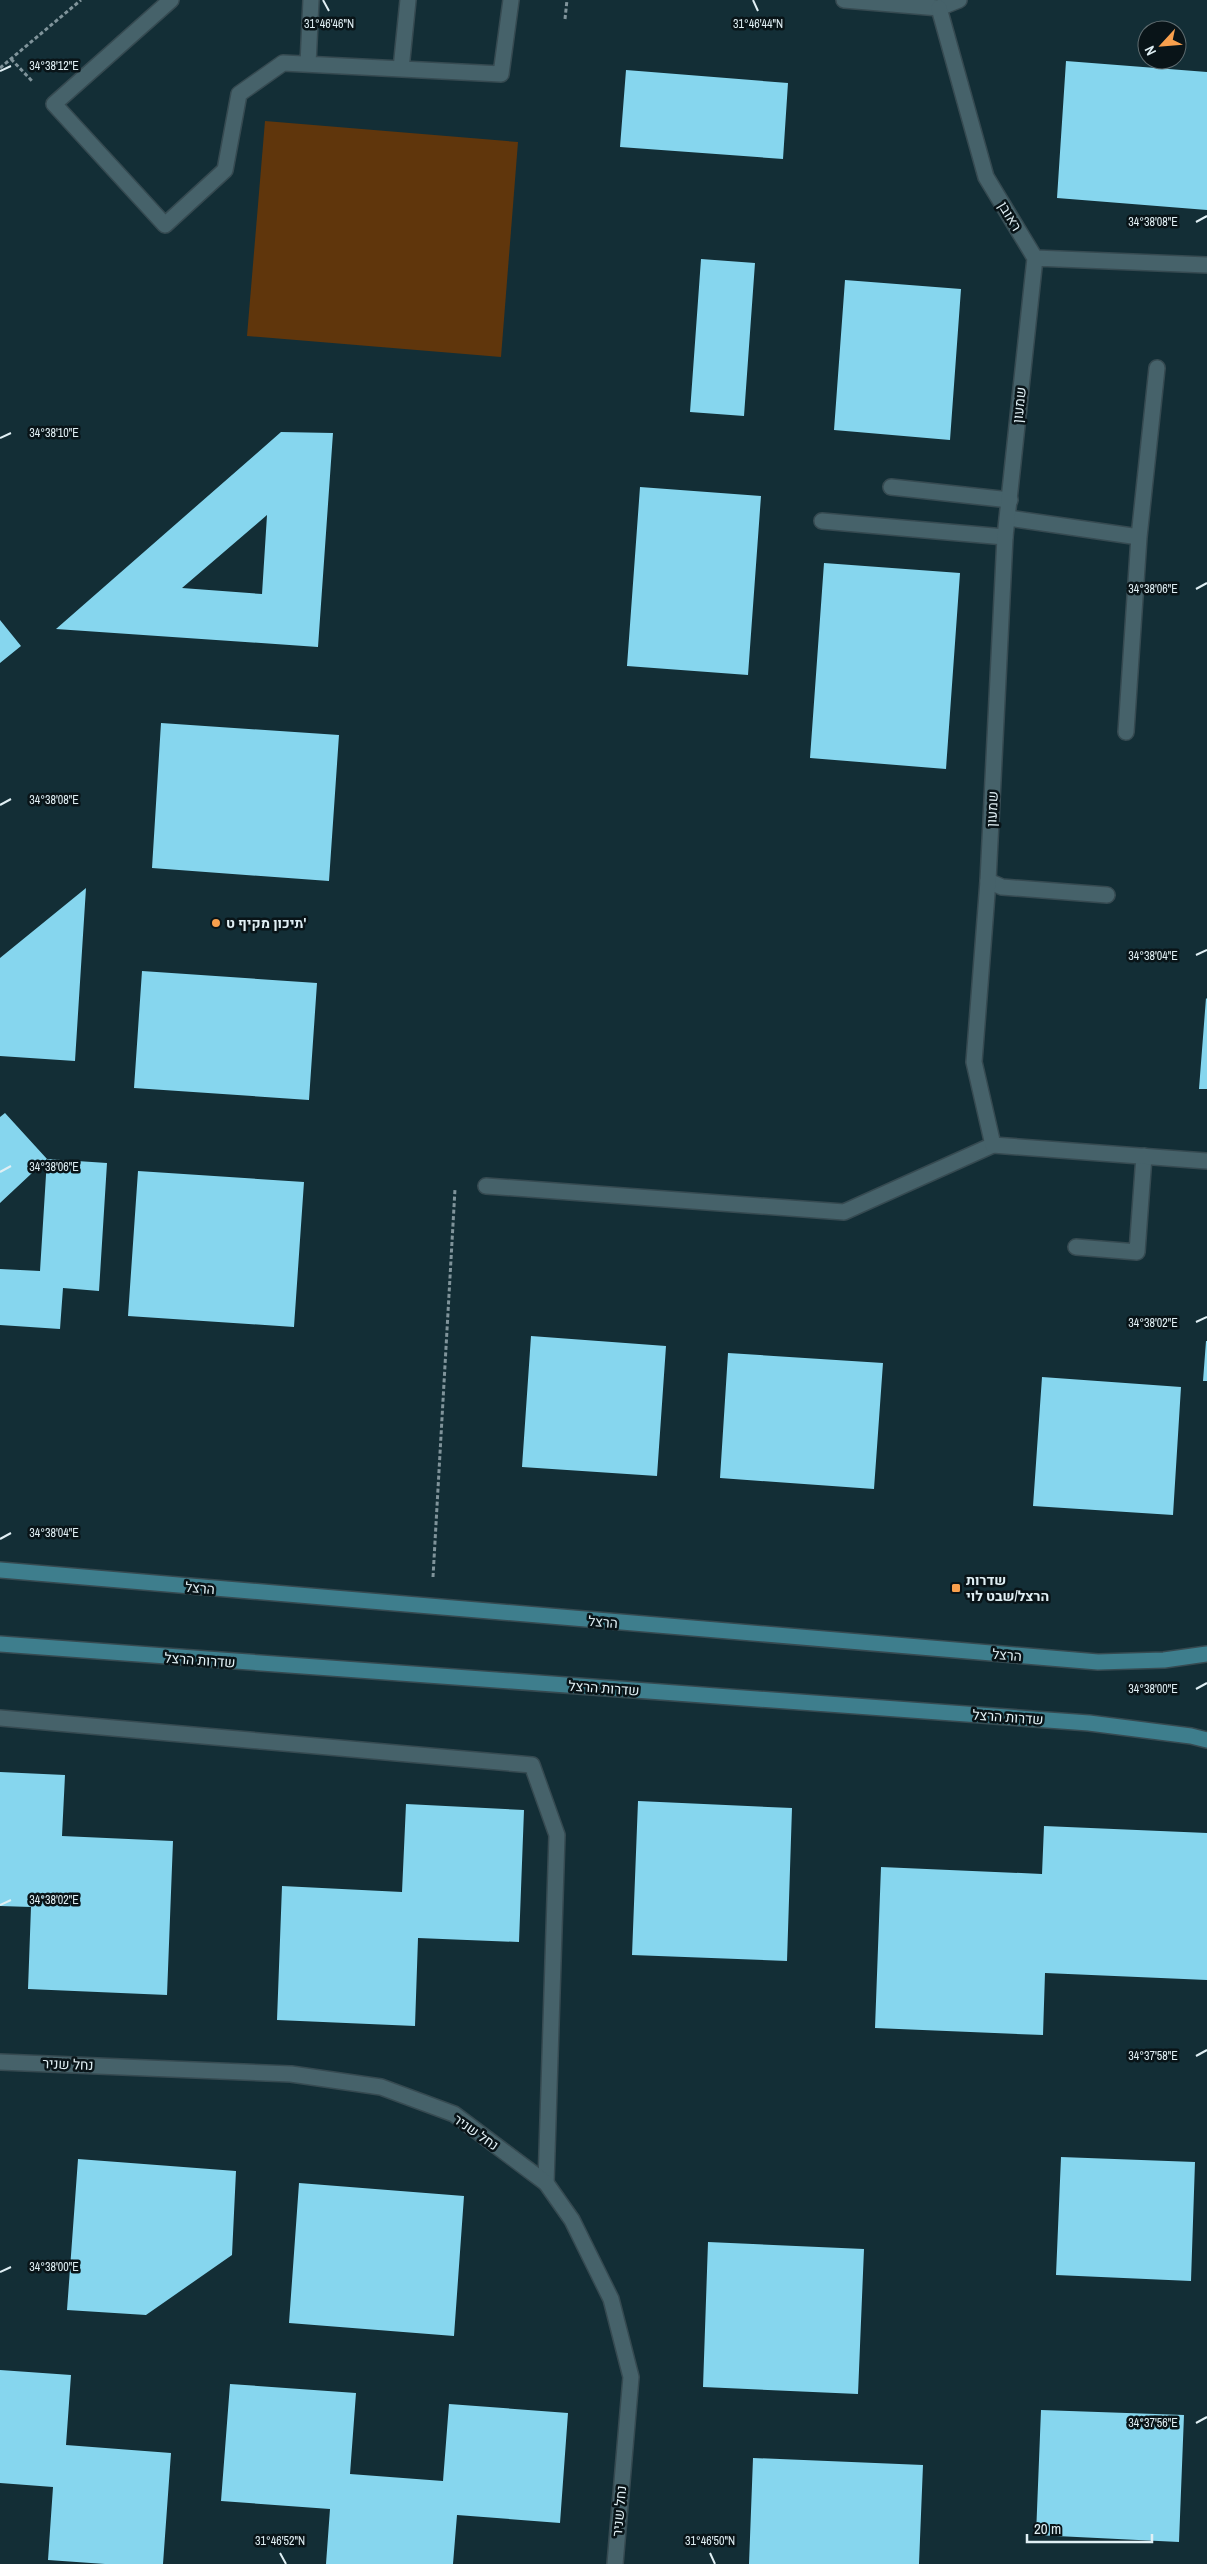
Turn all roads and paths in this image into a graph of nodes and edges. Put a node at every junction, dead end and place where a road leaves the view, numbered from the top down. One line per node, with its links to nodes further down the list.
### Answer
1 (81, 0): 12 (path)
2 (171, 0): 11 (street)
3 (311, 0): 11 (street)
4 (408, 0): 13 (street)
5 (511, 0): 13 (street)
6 (566, 0): 10 (path)
7 (844, 0): 9 (street)
8 (959, 0): 9 (street)
9 (939, 8): 14 (street, ראובן)
10 (565, 19)
11 (308, 64): 13 (street)
12 (0, 68)
13 (401, 69)
14 (1035, 258): 15 (street); 18 (street, שמעון)
15 (1207, 265)
16 (1157, 368): 22 (street)
17 (891, 487): 18 (street)
18 (1010, 500): 19 (street, שמעון)
19 (1008, 518): 21 (street, שמעון); 22 (street)
20 (822, 521): 21 (street)
21 (1005, 537): 24 (street, שמעון)
22 (1139, 538): 23 (street)
23 (1126, 732)
24 (988, 881): 25 (street); 26 (street, שמעון)
25 (1106, 895)
26 (993, 1144): 27 (street); 30 (street)
27 (1144, 1156): 28 (street); 31 (street)
28 (1207, 1161)
29 (455, 1182): 33 (path)
30 (486, 1186)
31 (1076, 1247)
32 (0, 1570): 33 (main road, הרצל)
33 (431, 1608): 35 (main road, הרצל)
34 (0, 1644): 37 (main road, שדרות הרצל)
35 (1207, 1654)
36 (0, 1718): 39 (street)
37 (1207, 1740)
38 (0, 2062): 39 (street, נחל שניר)
39 (546, 2182): 40 (street, נחל שניר)
40 (615, 2564)

